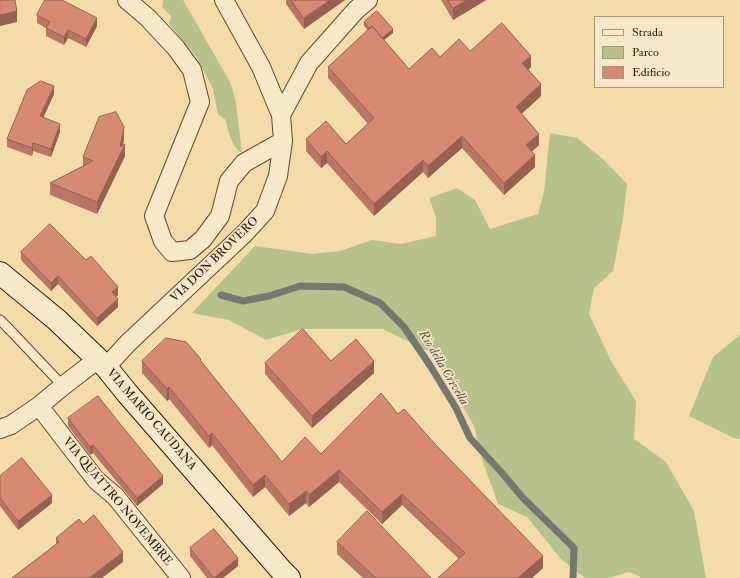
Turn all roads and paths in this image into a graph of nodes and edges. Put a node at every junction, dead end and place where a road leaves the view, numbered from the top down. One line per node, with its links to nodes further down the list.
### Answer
1 (127, 0): 5 (street)
2 (224, 0): 4 (street, VIA DON BROVERO)
3 (368, 0): 4 (street)
4 (281, 115): 5 (street, VIA DON BROVERO)
5 (283, 141): 8 (street, VIA DON BROVERO)
6 (0, 273): 8 (main road, VIA MARIO CAUDANA)
7 (0, 320): 9 (lane)
8 (102, 363): 9 (street); 13 (main road, VIA MARIO CAUDANA)
9 (63, 386): 10 (street)
10 (39, 406): 11 (street); 12 (street, VIA QUATTRO NOVEMBRE)
11 (0, 429)
12 (181, 578)
13 (289, 578)

